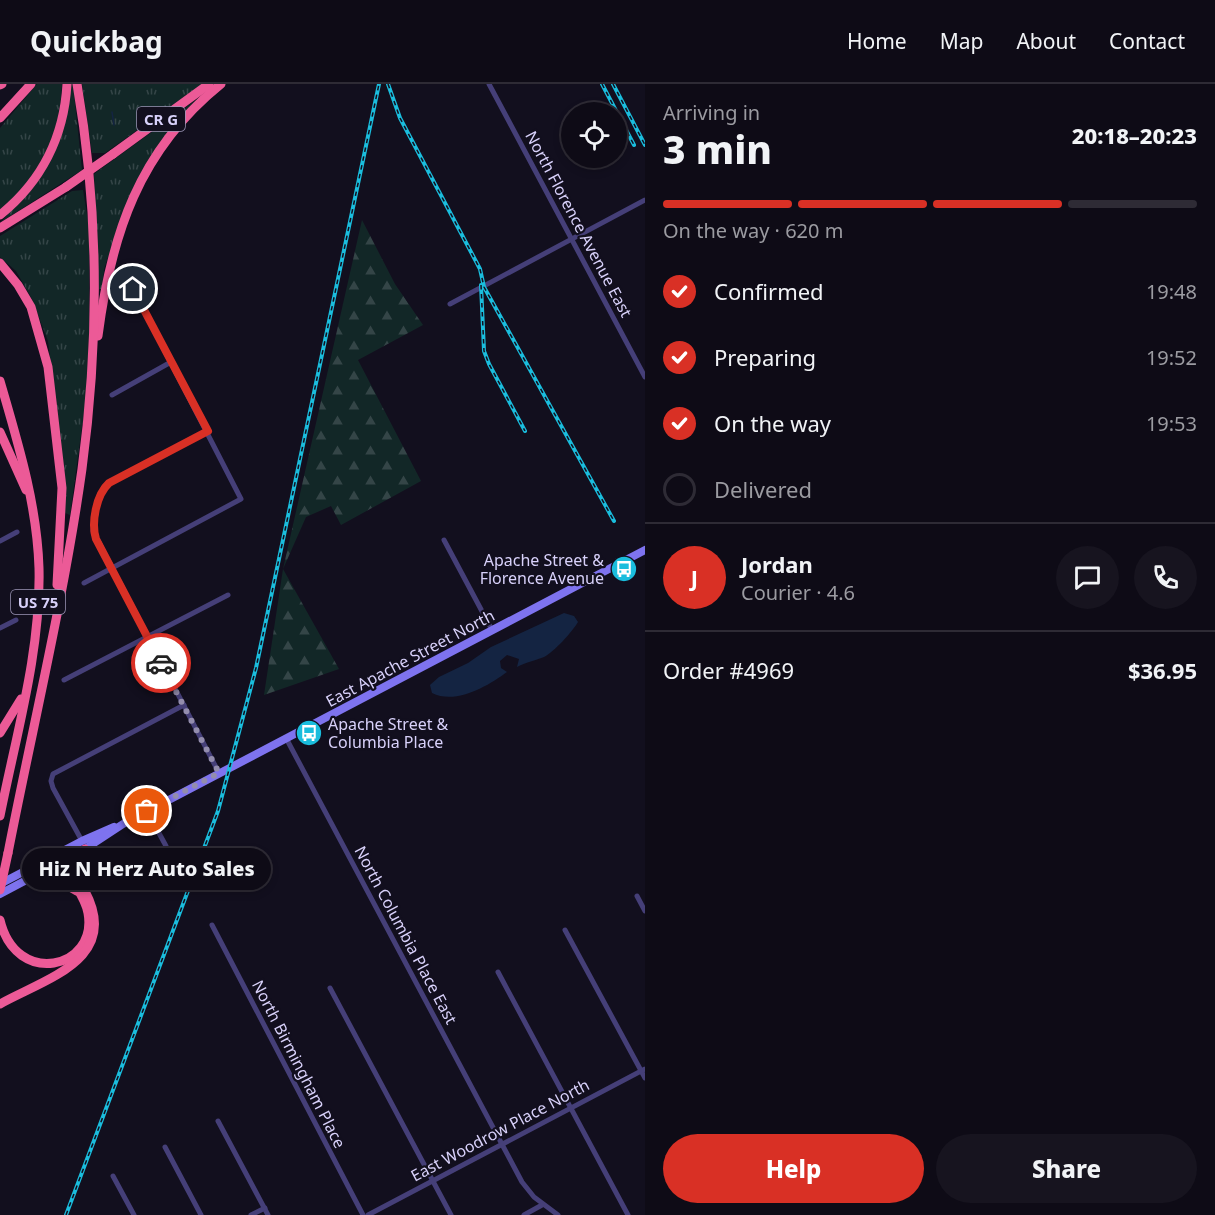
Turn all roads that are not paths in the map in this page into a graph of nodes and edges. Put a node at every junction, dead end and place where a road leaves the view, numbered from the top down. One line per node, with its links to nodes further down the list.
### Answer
1 (31, 84): 7 (highway)
2 (66, 84): 9 (highway)
3 (77, 84): 19 (highway, US 75)
4 (209, 84): 10 (highway, CR G, bridge)
5 (221, 84): 19 (highway)
6 (489, 84): 11 (street, North Florence Avenue East)
7 (0, 118)
8 (645, 200): 11 (street)
9 (0, 215)
10 (0, 228)
11 (572, 239): 14 (street); 16 (street, North Florence Avenue East)
12 (0, 263): 31 (highway)
13 (133, 289): 15 (street)
14 (450, 304)
15 (171, 362): 18 (street); 20 (street)
16 (645, 378)
17 (0, 381): 22 (highway, US 75)
18 (112, 395)
19 (87, 421): 31 (highway, US 75)
20 (208, 431): 27 (street); 27 (street)
21 (0, 432): 22 (highway)
22 (33, 508): 36 (highway, US 75)
23 (17, 532): 25 (street)
24 (444, 540): 33 (street)
25 (0, 541)
26 (645, 550): 33 (main road, East Apache Street North)
27 (111, 569): 28 (street); 34 (street)
28 (84, 584)
29 (228, 595): 34 (street)
30 (16, 620): 32 (street)
31 (53, 626): 49 (highway, US 75, bridge)
32 (0, 628)
33 (492, 630): 39 (main road, East Apache Street North)
34 (147, 637): 35 (street); 37 (street)
35 (64, 680)
36 (24, 694): 38 (highway); 42 (highway, US 75)
37 (184, 705): 40 (street); 43 (street)
38 (0, 733)
39 (286, 738): 40 (main road, East Apache Street North); 63 (street, North Columbia Place East)
40 (219, 773): 41 (main road, East Apache Street North)
41 (147, 811): 43 (main road, East Apache Street North); 44 (street)
42 (0, 816)
43 (83, 845): 45 (main road, East Apache Street North); 47 (highway)
44 (166, 846)
45 (64, 857): 46 (main road, East Apache Street North); 47 (highway); 48 (main road, East Apache Street North); 50 (highway)
46 (33, 877): 49 (main road, East Apache Street North); 50 (highway)
47 (78, 877): 58 (highway)
48 (0, 884)
49 (0, 892)
50 (79, 892): 53 (highway)
51 (637, 896): 52 (street)
52 (645, 911)
53 (0, 922)
54 (212, 925): 73 (street, North Birmingham Place)
55 (565, 930): 59 (street)
56 (498, 972): 61 (street)
57 (330, 988): 66 (street)
58 (0, 1004)
59 (643, 1070): 60 (street); 61 (street, East Woodrow Place North)
60 (645, 1078)
61 (571, 1108): 63 (street, East Woodrow Place North); 78 (street)
62 (218, 1121): 68 (street)
63 (502, 1145): 66 (street, East Woodrow Place North); 67 (street, North Columbia Place East)
64 (165, 1147): 70 (street)
65 (113, 1176): 69 (street)
66 (433, 1181): 74 (street, East Woodrow Place North); 75 (street)
67 (542, 1205): 76 (street); 77 (street, North Columbia Place East)
68 (265, 1208): 71 (street); 72 (street)
69 (134, 1215)
70 (201, 1215)
71 (251, 1215)
72 (268, 1215)
73 (363, 1215)
74 (368, 1215)
75 (451, 1215)
76 (524, 1215)
77 (558, 1215)
78 (628, 1215)

